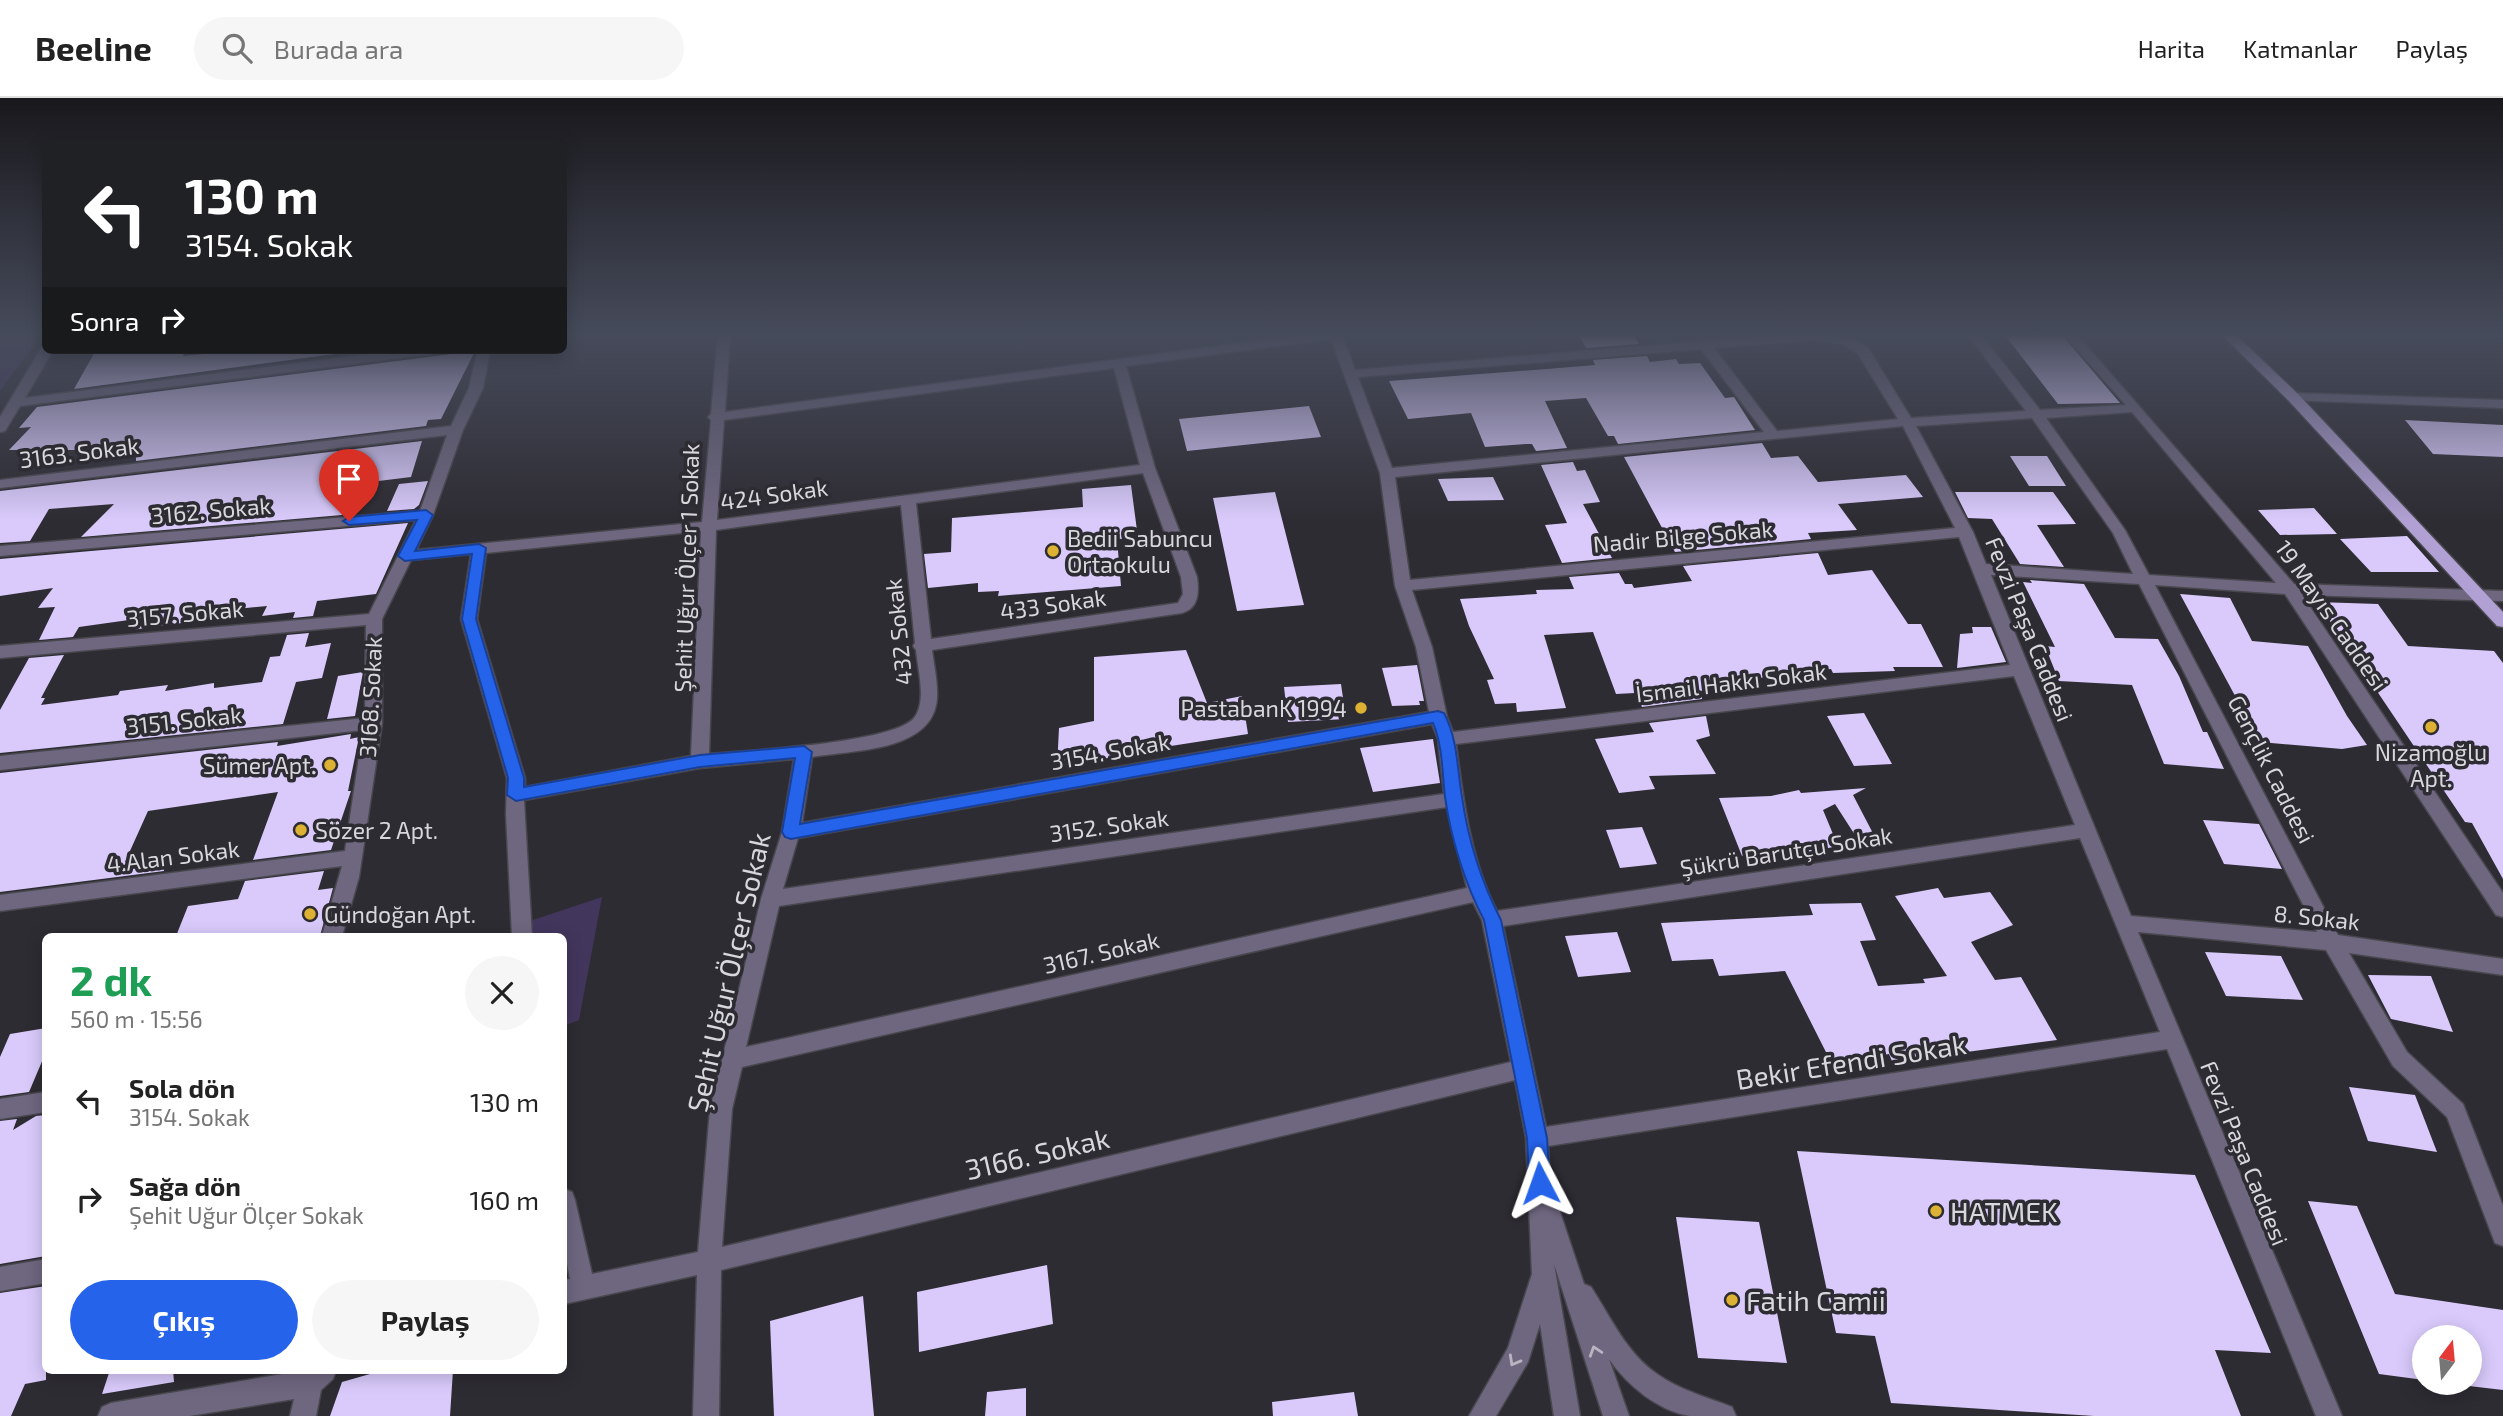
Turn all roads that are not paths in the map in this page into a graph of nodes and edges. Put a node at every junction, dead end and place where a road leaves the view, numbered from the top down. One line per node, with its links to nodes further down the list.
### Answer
1 (19, 397): 13 (street)
2 (66, 397): 13 (street)
3 (472, 397): 20 (street, 3168. Sokak)
4 (718, 397): 17 (street, Şehit Uğur Ölçer 1 Sokak)
5 (869, 397): 17 (street)
6 (1128, 397): 22 (street, 433 Sokak)
7 (1358, 397): 23 (street)
8 (1744, 397): 21 (street)
9 (1891, 397): 18 (street, Fevzi Paşa Caddesi)
10 (2022, 397): 16 (street, Gençlik Caddesi)
11 (2126, 397): 15 (street, 19 Mayıs Caddesi)
12 (2293, 397): 14 (street); 36 (main road)
13 (15, 403): 19 (street)
14 (2503, 404)
15 (2136, 408): 16 (street); 35 (street, 19 Mayıs Caddesi)
16 (2036, 414): 18 (street); 33 (street, Gençlik Caddesi)
17 (716, 417): 27 (street, Şehit Uğur Ölçer 1 Sokak)
18 (1907, 422): 21 (street); 28 (street, Fevzi Paşa Caddesi)
19 (0, 428)
20 (456, 430): 24 (street, 3163. Sokak); 26 (street, 3168. Sokak)
21 (1773, 434): 23 (street)
22 (1148, 468): 25 (street, 424 Sokak); 40 (street, 433 Sokak)
23 (1387, 473): 34 (street)
24 (0, 484)
25 (908, 499): 27 (street, 424 Sokak); 40 (street, 432 Sokak)
26 (426, 515): 30 (street, 3162. Sokak); 31 (street, 3168. Sokak)
27 (709, 526): 29 (street, 424 Sokak); 47 (street, Şehit Uğur Ölçer 1 Sokak)
28 (1966, 532): 32 (street, Fevzi Paşa Caddesi); 34 (street, Nadir Bilge Sokak)
29 (479, 548): 31 (street, 424 Sokak); 49 (street)
30 (0, 551)
31 (405, 556): 38 (street, 3168. Sokak)
32 (1983, 569): 33 (street); 42 (street, Fevzi Paşa Caddesi)
33 (2145, 578): 35 (street); 62 (street, Gençlik Caddesi)
34 (1403, 586): 43 (street)
35 (2290, 589): 36 (street); 57 (street, 19 Mayıs Caddesi)
36 (2479, 595): 37 (street); 39 (main road)
37 (2503, 596)
38 (374, 620): 41 (street, 3157. Sokak); 44 (street, 3168. Sokak)
39 (2503, 622)
40 (921, 646): 46 (street, 432 Sokak)
41 (0, 652)
42 (2020, 670): 45 (street, İsmail Hakkı Sokak); 51 (street, Fevzi Paşa Caddesi)
43 (1438, 717): 45 (street); 52 (street, 3154. Sokak)
44 (373, 723): 48 (street, 3151. Sokak); 53 (street, 3168. Sokak)
45 (1447, 739): 50 (street)
46 (804, 752): 47 (street, 432 Sokak); 52 (street, Şehit Uğur Ölçer Sokak)
47 (700, 761): 49 (street, 432 Sokak)
48 (0, 763)
49 (516, 795): 61 (street)
50 (1454, 800): 54 (street); 55 (street, 3152. Sokak)
51 (2087, 830): 58 (street, Şükrü Barutçu Sokak); 59 (street, Fevzi Paşa Caddesi)
52 (791, 832): 55 (street, Şehit Uğur Ölçer Sokak)
53 (353, 858): 56 (street, 4.Alan Sokak); 60 (street, 3168. Sokak)
54 (1478, 893): 58 (street); 65 (street, 3167. Sokak)
55 (771, 899): 65 (street, Şehit Uğur Ölçer Sokak)
56 (0, 903)
57 (2503, 909)
58 (1492, 920): 66 (street)
59 (2125, 923): 62 (street, 8. Sokak); 64 (street, Fevzi Paşa Caddesi)
60 (333, 933)
61 (522, 933)
62 (2332, 942): 63 (street, 8. Sokak); 72 (street, Gençlik Caddesi)
63 (2503, 967)
64 (2173, 1040): 69 (street, Bekir Efendi Sokak); 87 (street, Fevzi Paşa Caddesi)
65 (734, 1059): 73 (street, Şehit Uğur Ölçer Sokak)
66 (1523, 1069): 69 (street); 73 (street, 3166. Sokak)
67 (42, 1103): 68 (street)
68 (0, 1109)
69 (1537, 1138): 70 (street)
70 (1540, 1183): 74 (street); 76 (street)
71 (567, 1227): 78 (street)
72 (2503, 1236)
73 (709, 1261): 78 (street, 3166. Sokak); 82 (street, Şehit Uğur Ölçer Sokak)
74 (1568, 1271): 85 (street, one-way to 74); 86 (street)
75 (42, 1272): 77 (street)
76 (1543, 1273): 83 (street, one-way to 83); 84 (street)
77 (0, 1279)
78 (574, 1290)
79 (317, 1377): 80 (street); 81 (street)
80 (111, 1416)
81 (303, 1416)
82 (706, 1416)
83 (1482, 1416)
84 (1567, 1416)
85 (1616, 1416)
86 (1723, 1416)
87 (2329, 1416)

